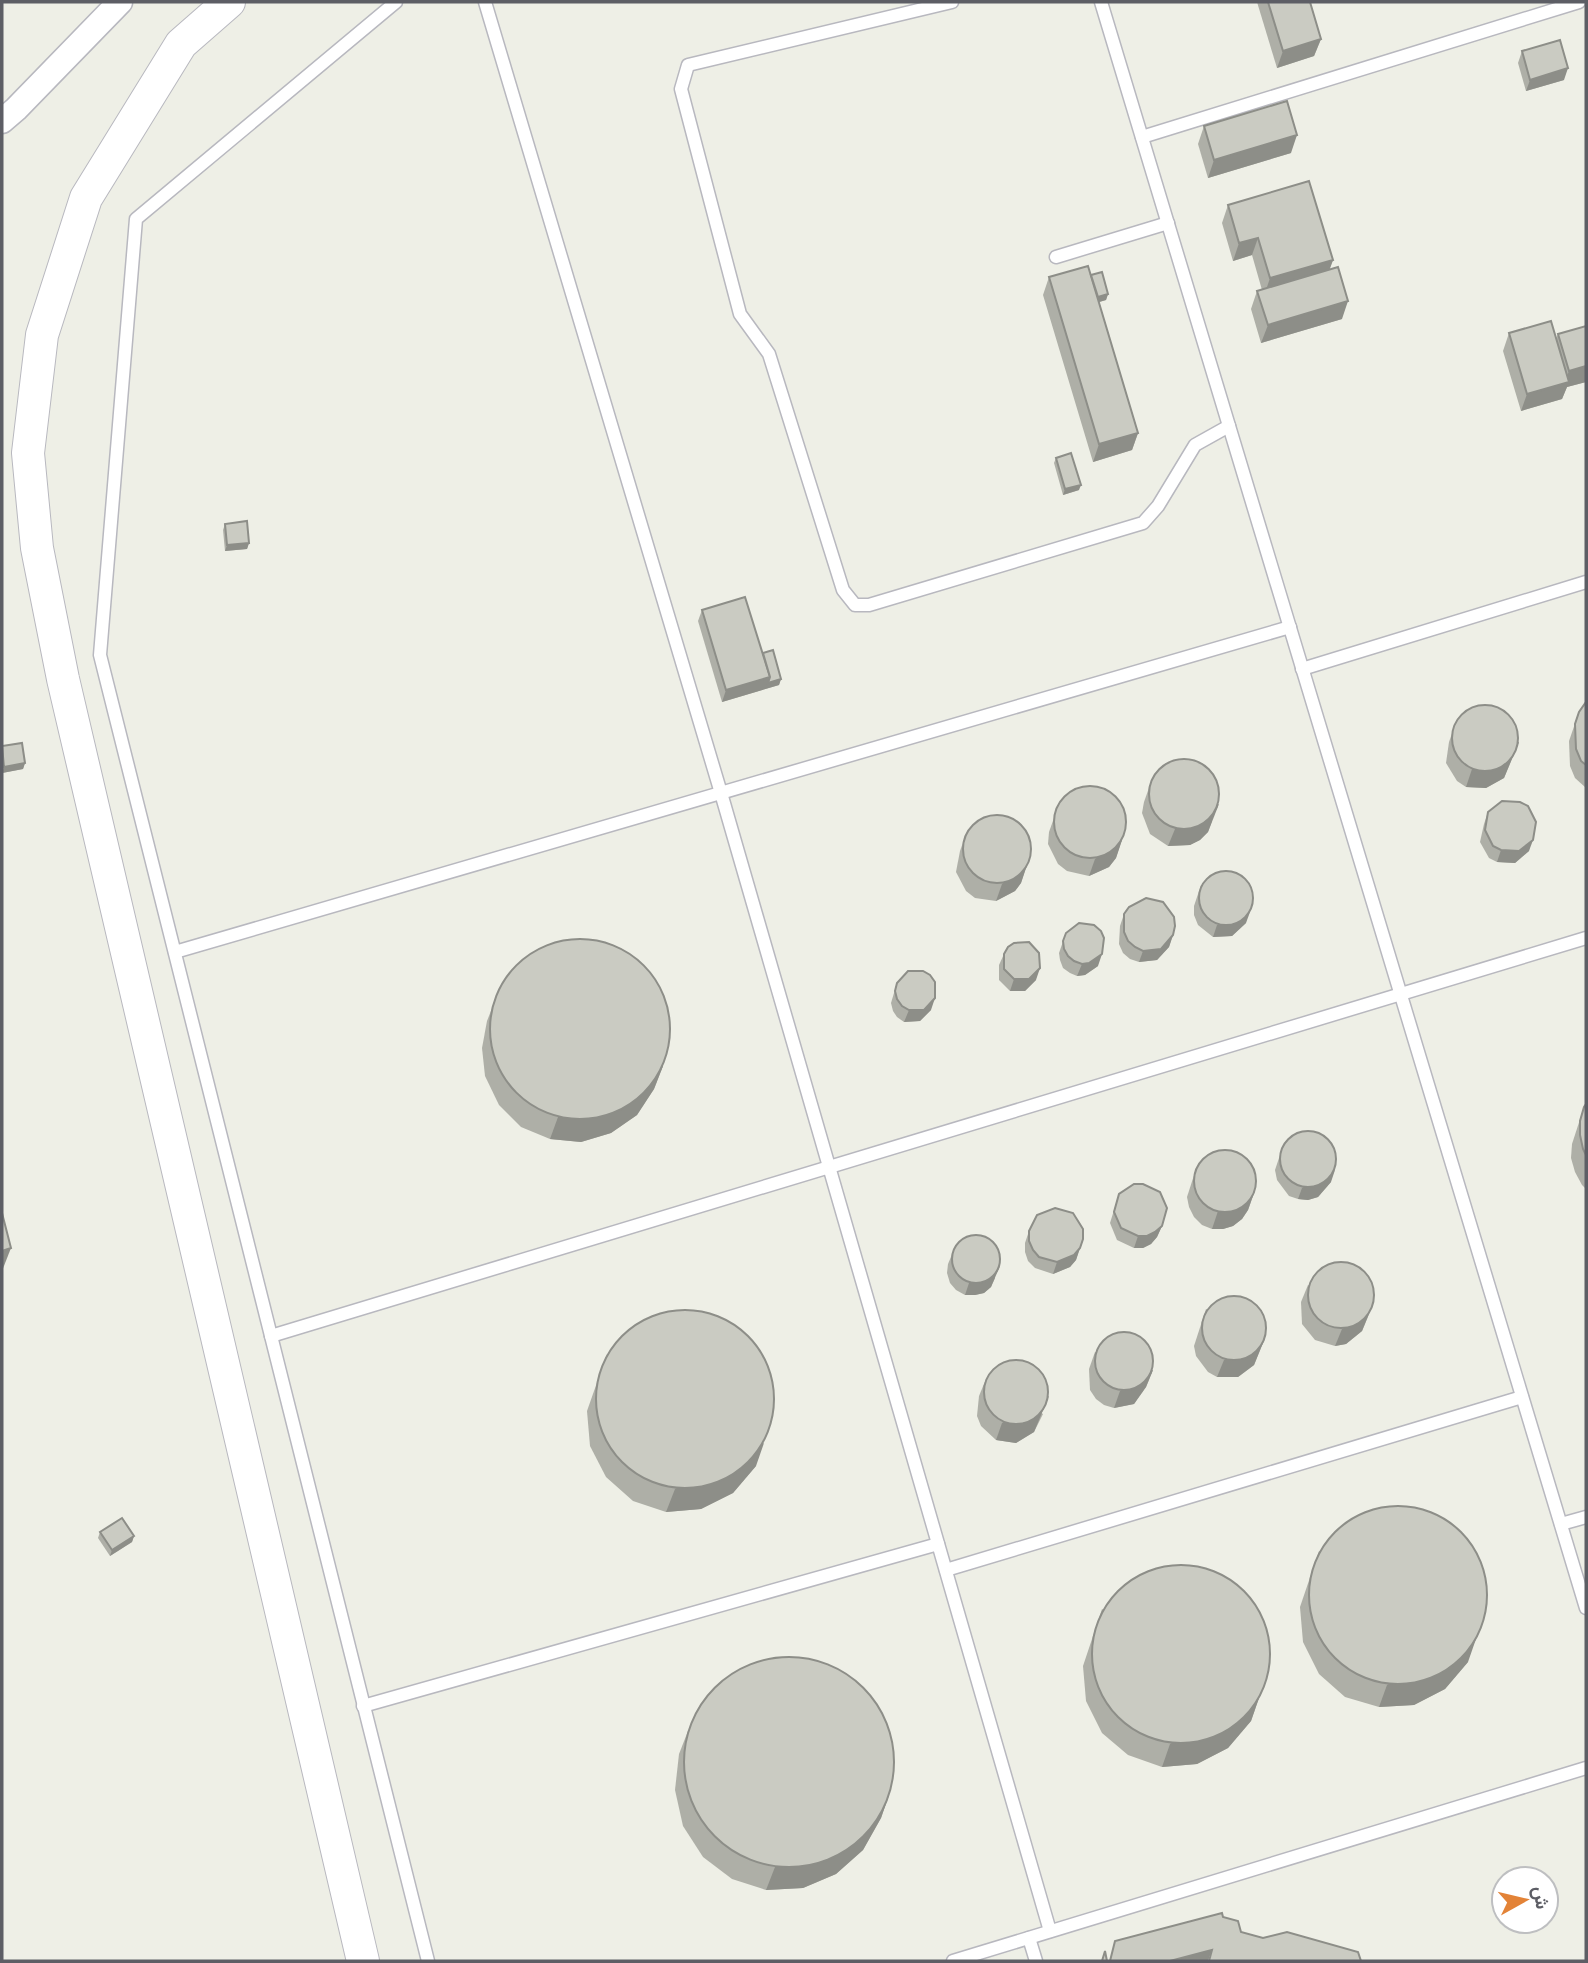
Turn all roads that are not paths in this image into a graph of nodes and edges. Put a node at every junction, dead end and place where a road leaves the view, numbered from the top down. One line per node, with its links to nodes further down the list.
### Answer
1 (120, 2): 8 (street)
2 (229, 2): 32 (street)
3 (396, 2): 18 (lane)
4 (485, 2): 16 (lane)
5 (953, 2): 12 (lane)
6 (1101, 2): 9 (lane)
7 (1579, 2): 9 (lane)
8 (2, 121)
9 (1142, 137): 10 (lane)
10 (1168, 223): 11 (lane); 12 (lane)
11 (1056, 257)
12 (1229, 426): 14 (lane)
13 (1586, 582): 15 (lane)
14 (1290, 628): 15 (lane); 16 (lane)
15 (1303, 670): 19 (lane)
16 (721, 793): 18 (lane); 20 (lane)
17 (1586, 938): 19 (lane)
18 (175, 952): 21 (lane)
19 (1401, 994): 20 (lane); 22 (lane)
20 (829, 1167): 21 (lane); 25 (lane)
21 (271, 1336): 28 (lane)
22 (1522, 1397): 24 (lane); 26 (lane)
23 (1586, 1517): 24 (lane)
24 (1561, 1524): 27 (lane)
25 (938, 1544): 26 (lane); 28 (lane)
26 (946, 1570): 30 (lane)
27 (1586, 1608)
28 (363, 1706): 33 (lane)
29 (1586, 1768): 30 (lane)
30 (1050, 1931): 31 (lane)
31 (1029, 1938): 34 (lane); 35 (lane)
32 (363, 1961)
33 (428, 1961)
34 (953, 1961)
35 (1036, 1961)

